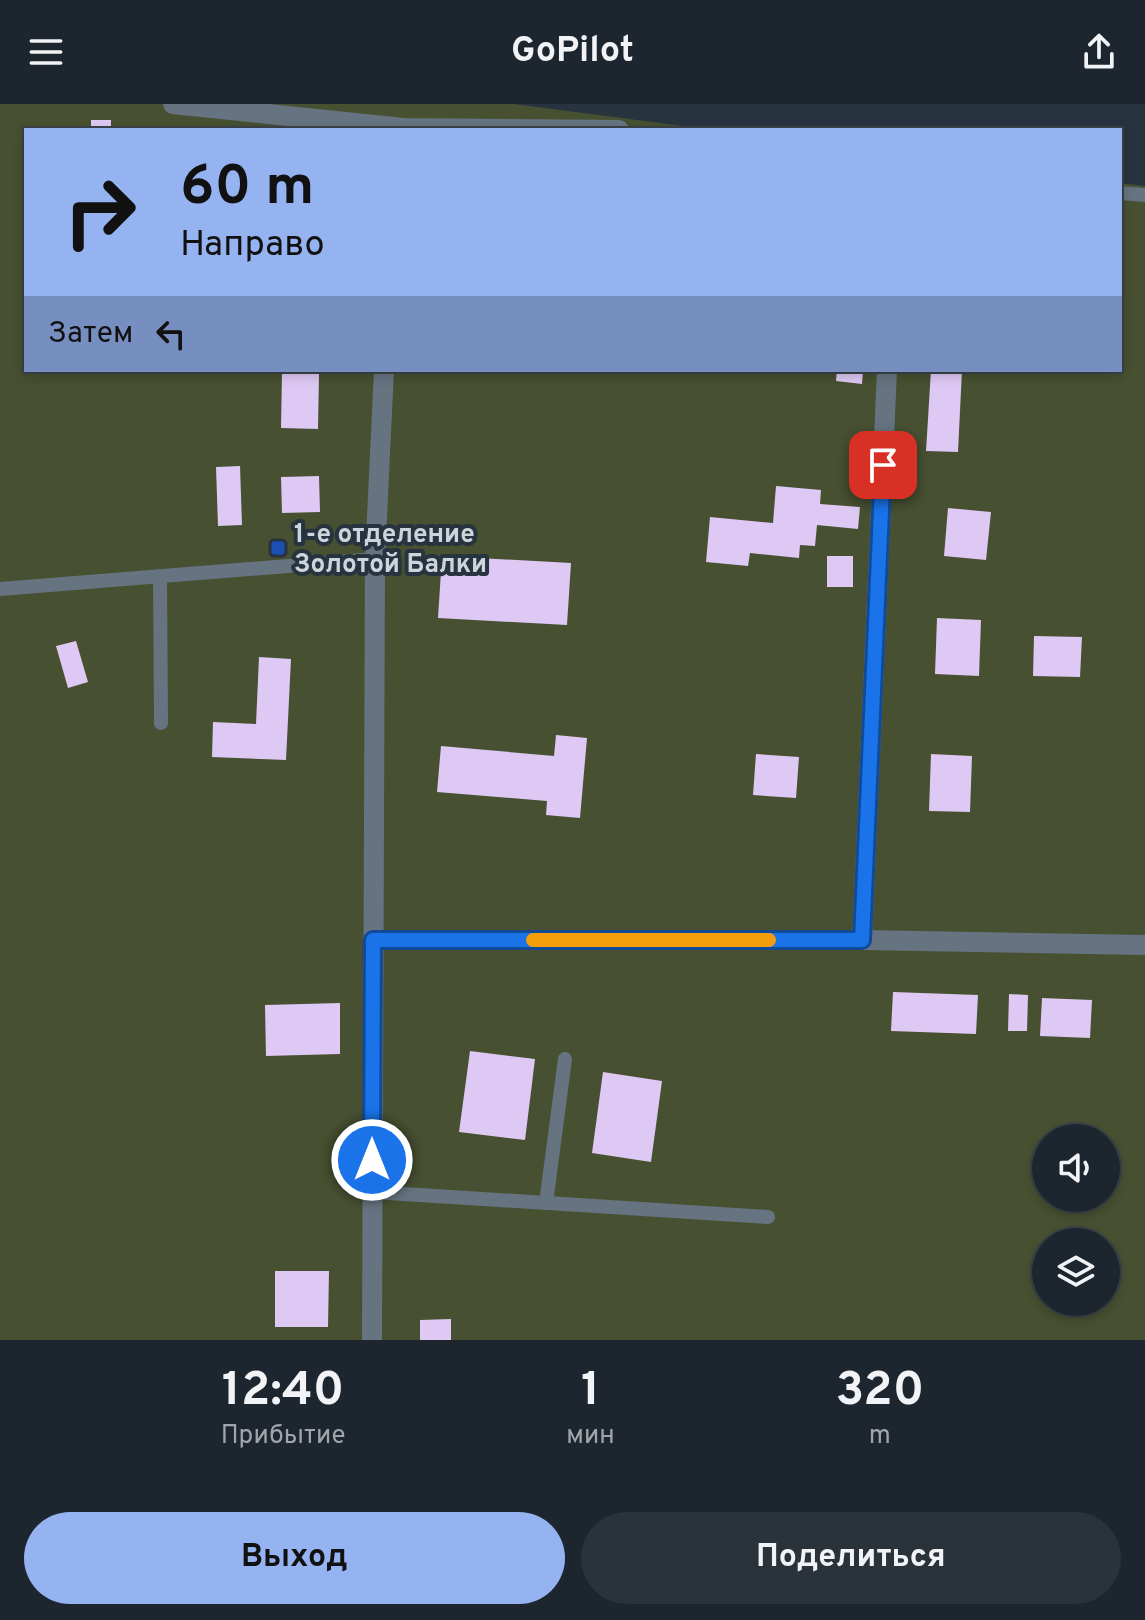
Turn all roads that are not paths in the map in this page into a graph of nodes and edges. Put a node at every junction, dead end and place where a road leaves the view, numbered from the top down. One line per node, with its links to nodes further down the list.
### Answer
1 (173, 104): 2 (street)
2 (393, 128)
3 (1122, 193): 4 (lane)
4 (1145, 195)
5 (384, 372): 7 (street)
6 (887, 372): 12 (street)
7 (375, 559): 8 (lane); 11 (street)
8 (160, 576): 9 (lane); 10 (lane)
9 (0, 589)
10 (161, 723)
11 (373, 940): 12 (street); 15 (street)
12 (862, 940): 13 (street)
13 (1145, 945)
14 (565, 1059): 16 (lane)
15 (372, 1192): 16 (lane); 18 (street)
16 (546, 1203): 17 (lane)
17 (768, 1217)
18 (372, 1340)

